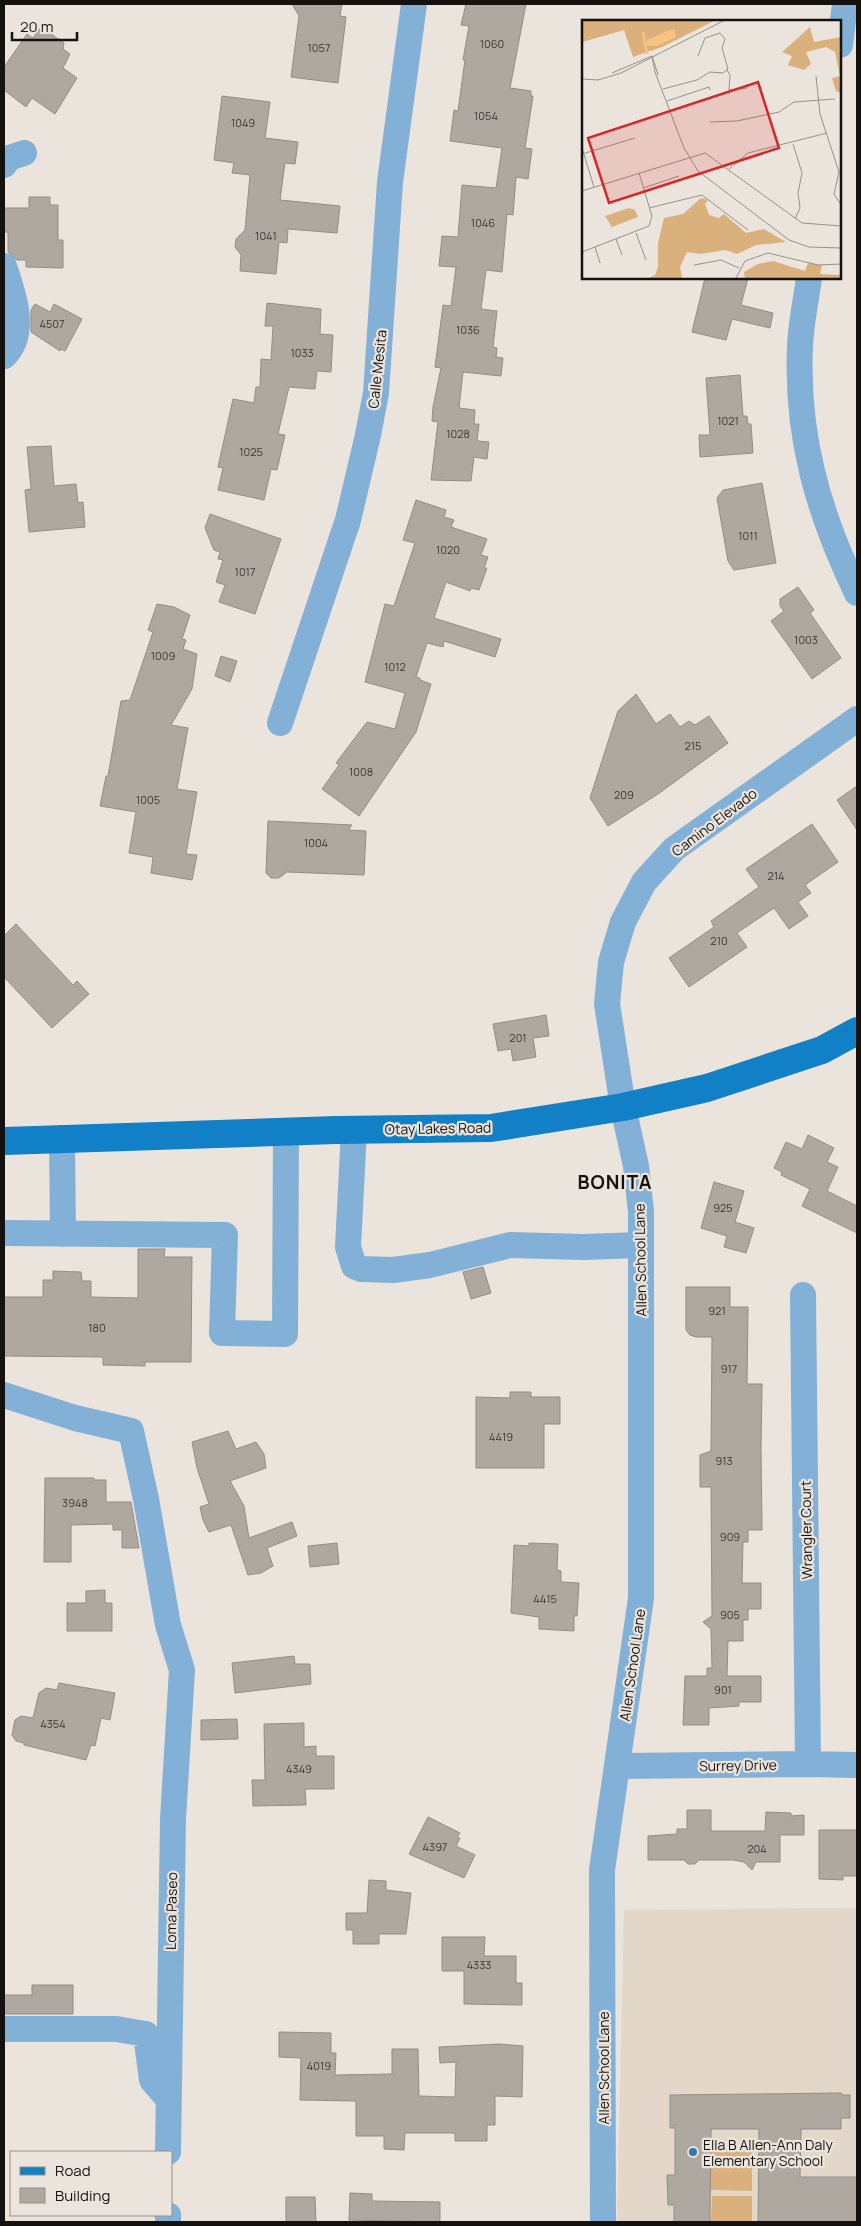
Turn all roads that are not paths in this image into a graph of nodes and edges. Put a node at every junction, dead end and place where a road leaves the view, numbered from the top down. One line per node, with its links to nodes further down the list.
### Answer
1 (414, 4): 9 (street, Calle Mesita)
2 (845, 4): 3 (street)
3 (841, 37)
4 (4, 266): 6 (street)
5 (808, 279): 7 (street)
6 (4, 356)
7 (857, 593)
8 (857, 719): 11 (street, Camino Elevado)
9 (280, 723)
10 (857, 1031): 11 (main road, Otay Lakes Road)
11 (623, 1108): 12 (main road, Otay Lakes Road); 18 (street, Allen School Lane)
12 (354, 1130): 13 (main road, Otay Lakes Road); 18 (street)
13 (286, 1131): 14 (main road, Otay Lakes Road); 17 (street)
14 (62, 1138): 15 (main road, Otay Lakes Road); 17 (street)
15 (4, 1141)
16 (4, 1233): 17 (street)
17 (63, 1234)
18 (641, 1245): 23 (street, Allen School Lane)
19 (803, 1295): 21 (street, Wrangler Court)
20 (4, 1395): 25 (street, Loma Paseo)
21 (808, 1764): 22 (street, Surrey Drive); 23 (street, Surrey Drive)
22 (857, 1765)
23 (618, 1766): 27 (street, Allen School Lane)
24 (4, 2029): 25 (street)
25 (167, 2098): 26 (street, Loma Paseo)
26 (168, 2151)
27 (603, 2222)

